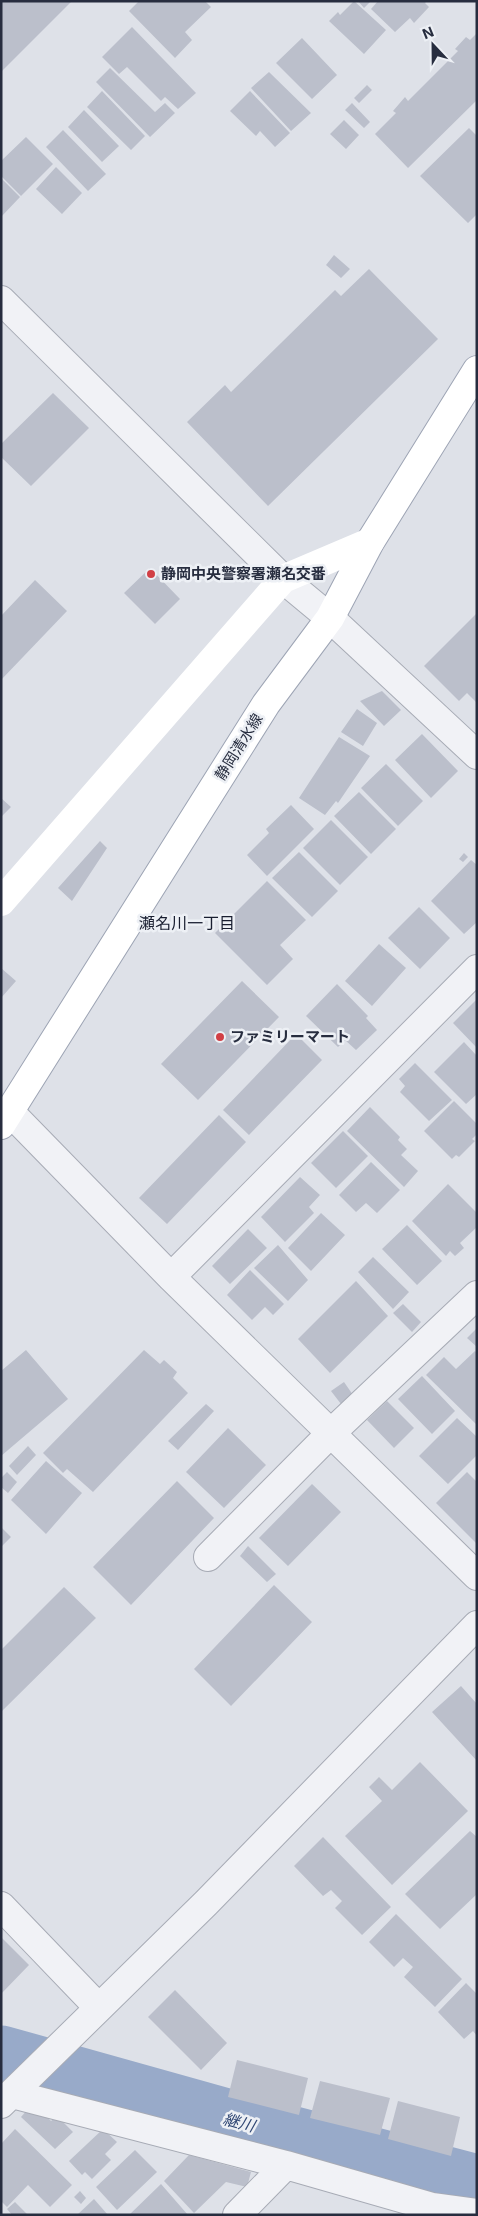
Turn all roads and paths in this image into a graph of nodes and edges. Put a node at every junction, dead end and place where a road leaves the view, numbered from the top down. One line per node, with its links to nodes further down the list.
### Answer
1 (1, 300): 4 (street)
2 (477, 370): 3 (main road, 静岡清水線)
3 (370, 542): 4 (main road); 5 (main road, 静岡清水線)
4 (283, 579): 5 (street); 7 (main road)
5 (330, 618): 6 (street); 9 (main road, 静岡清水線)
6 (477, 755)
7 (1, 902)
8 (477, 969): 10 (street)
9 (5, 1118): 10 (street)
10 (171, 1277): 12 (street)
11 (477, 1295): 12 (street)
12 (331, 1433): 13 (street); 14 (street)
13 (208, 1557)
14 (477, 1576)
15 (477, 1625): 17 (street)
16 (1, 1906): 17 (street)
17 (99, 2008): 18 (street)
18 (6, 2099): 19 (street)
19 (286, 2165): 20 (street); 21 (street)
20 (477, 2213)
21 (237, 2215)

